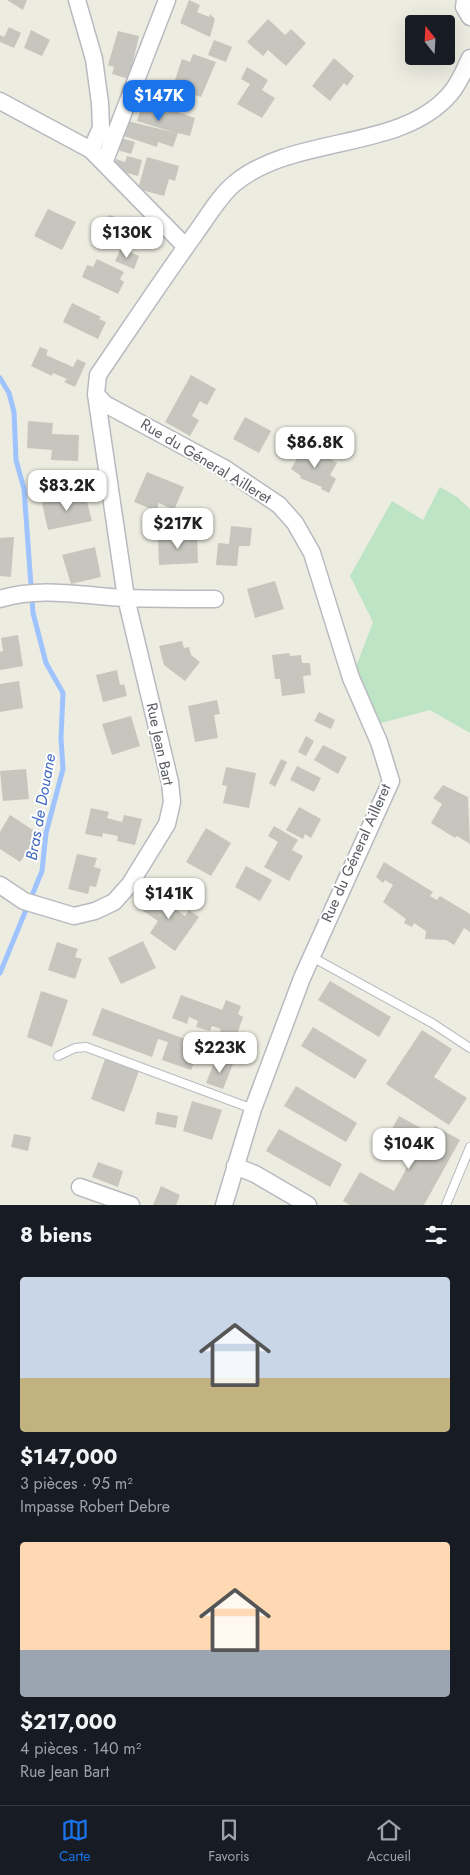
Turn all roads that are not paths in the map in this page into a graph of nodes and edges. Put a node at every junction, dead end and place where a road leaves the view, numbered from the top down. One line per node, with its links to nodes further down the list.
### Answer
1 (77, 0): 7 (street)
2 (166, 0): 8 (street)
3 (465, 0): 4 (street)
4 (470, 18)
5 (470, 58): 9 (street)
6 (0, 101): 7 (street)
7 (92, 150): 8 (street)
8 (104, 163): 9 (street)
9 (186, 247): 10 (street)
10 (96, 394): 11 (street, Rue Jean Bart); 15 (street, Rue du Géneral Ailleret)
11 (126, 598): 12 (street); 13 (street); 14 (street, Rue Jean Bart)
12 (0, 599)
13 (215, 599)
14 (0, 885)
15 (310, 956): 16 (lane); 18 (street, Rue du Géneral Ailleret)
16 (470, 1048)
17 (58, 1056): 18 (lane)
18 (253, 1109): 20 (street, Rue du Géneral Ailleret)
19 (470, 1147): 25 (lane)
20 (235, 1166): 23 (street, Rue du Géneral Ailleret); 24 (street)
21 (80, 1187): 22 (street)
22 (131, 1205)
23 (224, 1205)
24 (308, 1205)
25 (446, 1205)

